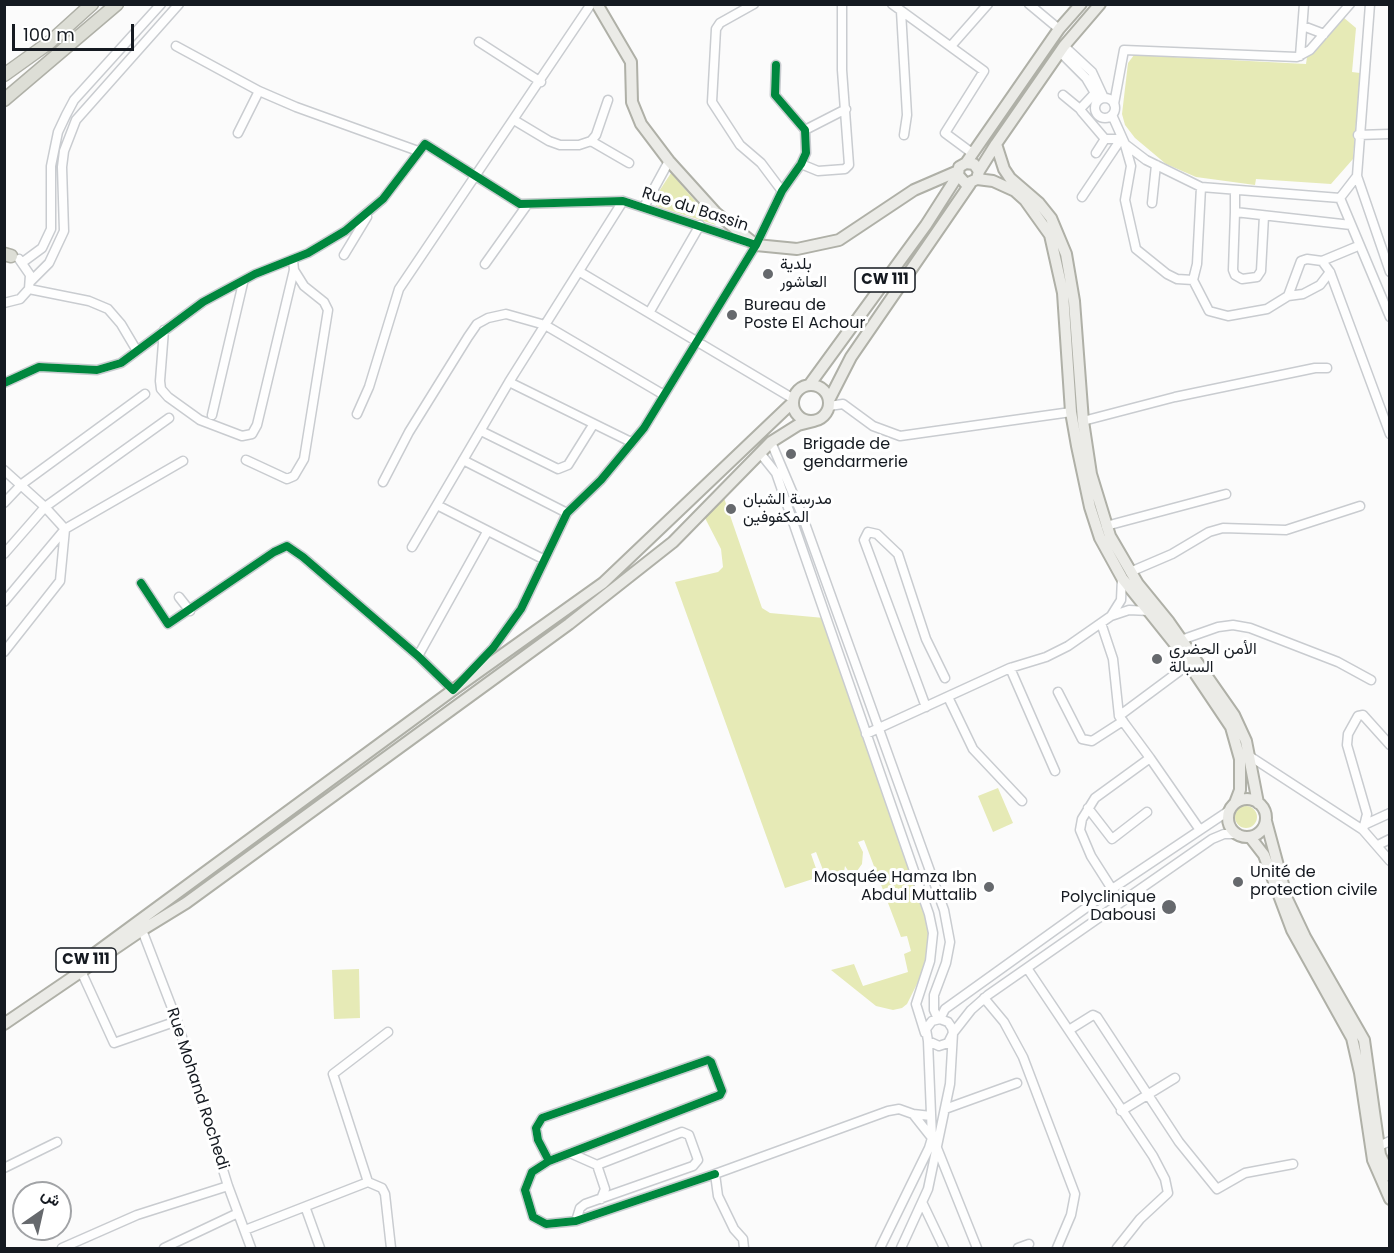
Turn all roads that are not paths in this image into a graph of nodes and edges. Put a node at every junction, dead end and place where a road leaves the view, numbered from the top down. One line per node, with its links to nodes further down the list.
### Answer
1 (92, 4): 27 (highway)
2 (117, 4): 32 (highway)
3 (161, 4): 80 (street)
4 (179, 4): 88 (street)
5 (591, 4): 28 (street)
6 (597, 4): 52 (main road)
7 (754, 4): 62 (street)
8 (842, 4): 35 (street)
9 (892, 4): 17 (street)
10 (988, 4): 23 (street)
11 (1029, 4): 19 (street)
12 (1081, 4): 19 (main road)
13 (1100, 4): 24 (main road)
14 (1304, 4): 18 (street)
15 (1350, 4): 20 (street)
16 (1370, 4): 43 (street)
17 (901, 11): 23 (street); 42 (street)
18 (1302, 26): 20 (street); 25 (street)
19 (1059, 29): 51 (main road)
20 (1324, 34): 25 (street)
21 (479, 42): 28 (street)
22 (176, 45): 29 (street)
23 (951, 46): 51 (street)
24 (1062, 49): 31 (street); 48 (main road)
25 (1300, 56): 34 (street)
26 (776, 64): 39 (street)
27 (4, 75)
28 (541, 82): 38 (street)
29 (259, 91): 40 (street); 49 (street)
30 (1063, 95): 36 (street)
31 (1099, 97): 34 (street); 36 (street); 37 (street)
32 (4, 100)
33 (608, 100): 45 (street)
34 (1114, 104): 37 (street)
35 (846, 109): 39 (street); 54 (street)
36 (1080, 109): 44 (street)
37 (1112, 115): 47 (street)
38 (514, 120): 45 (street); 57 (street)
39 (805, 130): 54 (street)
40 (238, 133)
41 (1389, 134): 43 (street); 46 (street)
42 (904, 135)
43 (1358, 135): 58 (street)
44 (1105, 139): 47 (street); 50 (street)
45 (591, 141): 53 (street)
46 (1389, 141)
47 (1123, 142): 55 (street); 63 (street); 86 (street)
48 (996, 144): 59 (main road); 110 (main road)
49 (418, 151): 57 (street); 69 (street)
50 (1096, 153)
51 (969, 158): 56 (main road); 59 (main road)
52 (669, 161): 68 (street); 74 (main road)
53 (628, 163)
54 (801, 164): 62 (street)
55 (1156, 165): 60 (street); 66 (street)
56 (958, 173): 59 (main road); 74 (main road); 100 (main road, CW 111)
57 (476, 176): 67 (street); 106 (street)
58 (1357, 176): 64 (street); 85 (street)
59 (975, 178): 104 (main road); 105 (main road)
60 (1201, 187): 61 (street); 86 (street)
61 (1235, 190): 64 (street); 70 (street)
62 (783, 191): 74 (street)
63 (1082, 197)
64 (1340, 198): 73 (street)
65 (623, 201): 67 (street, Rue du Bassin); 68 (street, Rue du Bassin); 83 (street)
66 (1152, 203)
67 (527, 206): 81 (street)
68 (644, 207): 72 (street, Rue du Bassin)
69 (370, 212): 77 (street); 78 (street)
70 (1236, 212): 71 (street); 71 (street)
71 (1264, 216): 73 (street)
72 (700, 225): 74 (street, Rue du Bassin); 91 (street)
73 (1351, 225): 75 (street)
74 (756, 245): 95 (street)
75 (1358, 246): 79 (street); 92 (street)
76 (7, 255): 80 (street)
77 (344, 255)
78 (293, 260): 82 (street); 87 (street)
79 (1322, 261): 84 (street); 89 (street)
80 (23, 262): 88 (street)
81 (485, 264)
82 (294, 270): 94 (street); 117 (street)
83 (580, 272): 91 (street); 93 (street)
84 (1330, 272): 89 (street); 113 (street)
85 (1389, 272)
86 (1193, 280): 89 (street)
87 (243, 283): 94 (street); 107 (street)
88 (29, 285): 90 (street); 96 (street)
89 (1288, 296)
90 (4, 303)
91 (649, 313): 95 (street)
92 (1389, 317)
93 (545, 325): 98 (street); 102 (street); 121 (street)
94 (164, 330): 96 (street)
95 (698, 340): 102 (street); 103 (street)
96 (137, 351): 99 (street)
97 (1327, 368): 110 (street)
98 (509, 382): 111 (street); 112 (street)
99 (4, 383)
100 (810, 384): 103 (main road); 104 (main road)
101 (145, 394): 122 (street)
102 (664, 395): 114 (street)
103 (792, 401): 109 (main road); 150 (main road, CW 111)
104 (829, 403): 105 (street); 109 (main road)
105 (1071, 412): 135 (main road)
106 (357, 414)
107 (212, 415)
108 (169, 418): 127 (street)
109 (814, 421): 115 (main road)
110 (1083, 421): 129 (main road)
111 (593, 425): 112 (street); 114 (street)
112 (481, 431): 118 (street)
113 (1389, 434)
114 (631, 442): 128 (street)
115 (771, 442): 116 (main road); 155 (street)
116 (760, 453): 156 (street); 176 (main road)
117 (246, 460)
118 (463, 460): 125 (street); 128 (street)
119 (183, 461): 130 (street)
120 (4, 470): 122 (street)
121 (383, 482)
122 (22, 484): 124 (street); 127 (street)
123 (1226, 494): 129 (street)
124 (4, 503)
125 (437, 505): 131 (street); 132 (street)
126 (1360, 506): 135 (street)
127 (45, 507): 130 (street); 133 (street)
128 (567, 513): 134 (street)
129 (1106, 526): 135 (main road)
130 (65, 530): 138 (street); 144 (street)
131 (487, 532): 134 (street); 145 (street)
132 (412, 547)
133 (4, 554)
134 (543, 559): 150 (street)
135 (1126, 575): 140 (main road); 141 (street); 143 (main road)
136 (141, 583): 139 (street)
137 (179, 597): 139 (street)
138 (4, 602)
139 (190, 611): 145 (street)
140 (1149, 611): 141 (street); 146 (main road)
141 (1111, 616): 142 (street)
142 (1101, 623): 147 (street); 154 (street)
143 (1181, 640): 149 (street); 158 (main road)
144 (4, 652)
145 (418, 656): 150 (street)
146 (1189, 664): 154 (street); 163 (main road)
147 (1010, 668): 152 (street); 160 (street)
148 (945, 678): 153 (street)
149 (1371, 680)
150 (453, 690): 180 (main road, CW 111)
151 (1058, 692): 154 (street)
152 (948, 697): 153 (street); 161 (street)
153 (926, 707): 155 (street)
154 (1121, 719): 159 (street)
155 (879, 728): 156 (street); 181 (street)
156 (866, 734): 187 (street)
157 (1389, 746): 168 (street)
158 (1251, 757): 162 (main road); 168 (street)
159 (1150, 758): 164 (street); 169 (street)
160 (1055, 771)
161 (1022, 801)
162 (1258, 803): 163 (main road); 167 (main road)
163 (1233, 807): 169 (street); 170 (main road)
164 (1088, 808): 165 (street); 175 (street)
165 (1148, 812)
166 (1389, 813): 168 (street)
167 (1266, 821): 171 (main road); 197 (main road)
168 (1364, 827): 173 (street)
169 (1200, 830): 175 (street)
170 (1238, 834): 171 (main road); 177 (street)
171 (1250, 837): 209 (main road)
172 (1389, 840): 173 (street)
173 (1378, 845): 174 (street)
174 (1389, 861)
175 (1112, 889): 181 (street)
176 (142, 930): 178 (main road); 182 (street, Rue Mohand Rochedi)
177 (1027, 968): 179 (street); 184 (street)
178 (81, 971): 182 (street); 183 (main road)
179 (984, 998): 186 (street); 227 (street)
180 (4, 1016)
181 (939, 1019): 186 (street); 187 (street)
182 (177, 1021): 207 (street, Rue Mohand Rochedi)
183 (4, 1024)
184 (1068, 1030): 190 (street); 192 (street)
185 (388, 1032): 206 (street)
186 (953, 1033): 187 (street); 191 (street)
187 (927, 1037): 194 (street)
188 (1175, 1078): 190 (street)
189 (1017, 1083): 191 (street)
190 (1148, 1095): 192 (street); 201 (street)
191 (945, 1109): 198 (street)
192 (1121, 1112): 228 (street)
193 (913, 1114): 194 (street); 195 (street); 204 (street)
194 (931, 1116): 195 (street)
195 (932, 1138): 222 (street)
196 (57, 1142): 203 (street)
197 (1384, 1144): 205 (main road)
198 (936, 1148): 210 (street); 225 (street)
199 (570, 1152): 200 (street); 200 (street); 202 (street)
200 (549, 1161): 213 (street)
201 (1293, 1164)
202 (597, 1165): 208 (street); 208 (street)
203 (4, 1168)
204 (715, 1174): 213 (street); 221 (street)
205 (1389, 1176)
206 (368, 1182): 211 (street); 220 (street)
207 (228, 1186): 212 (street, Rue Mohand Rochedi); 216 (street)
208 (601, 1198): 213 (street)
209 (1389, 1199)
210 (923, 1204): 223 (street); 224 (street)
211 (306, 1209): 214 (street); 219 (street)
212 (238, 1213): 214 (street, Rue Mohand Rochedi); 217 (street)
213 (576, 1221)
214 (245, 1230): 218 (street, Rue Mohand Rochedi)
215 (1029, 1244): 226 (street)
216 (62, 1248)
217 (164, 1248)
218 (251, 1248)
219 (320, 1248)
220 (391, 1248)
221 (744, 1248)
222 (880, 1248)
223 (901, 1248)
224 (944, 1248)
225 (977, 1248)
226 (1018, 1248)
227 (1058, 1248)
228 (1116, 1248)

